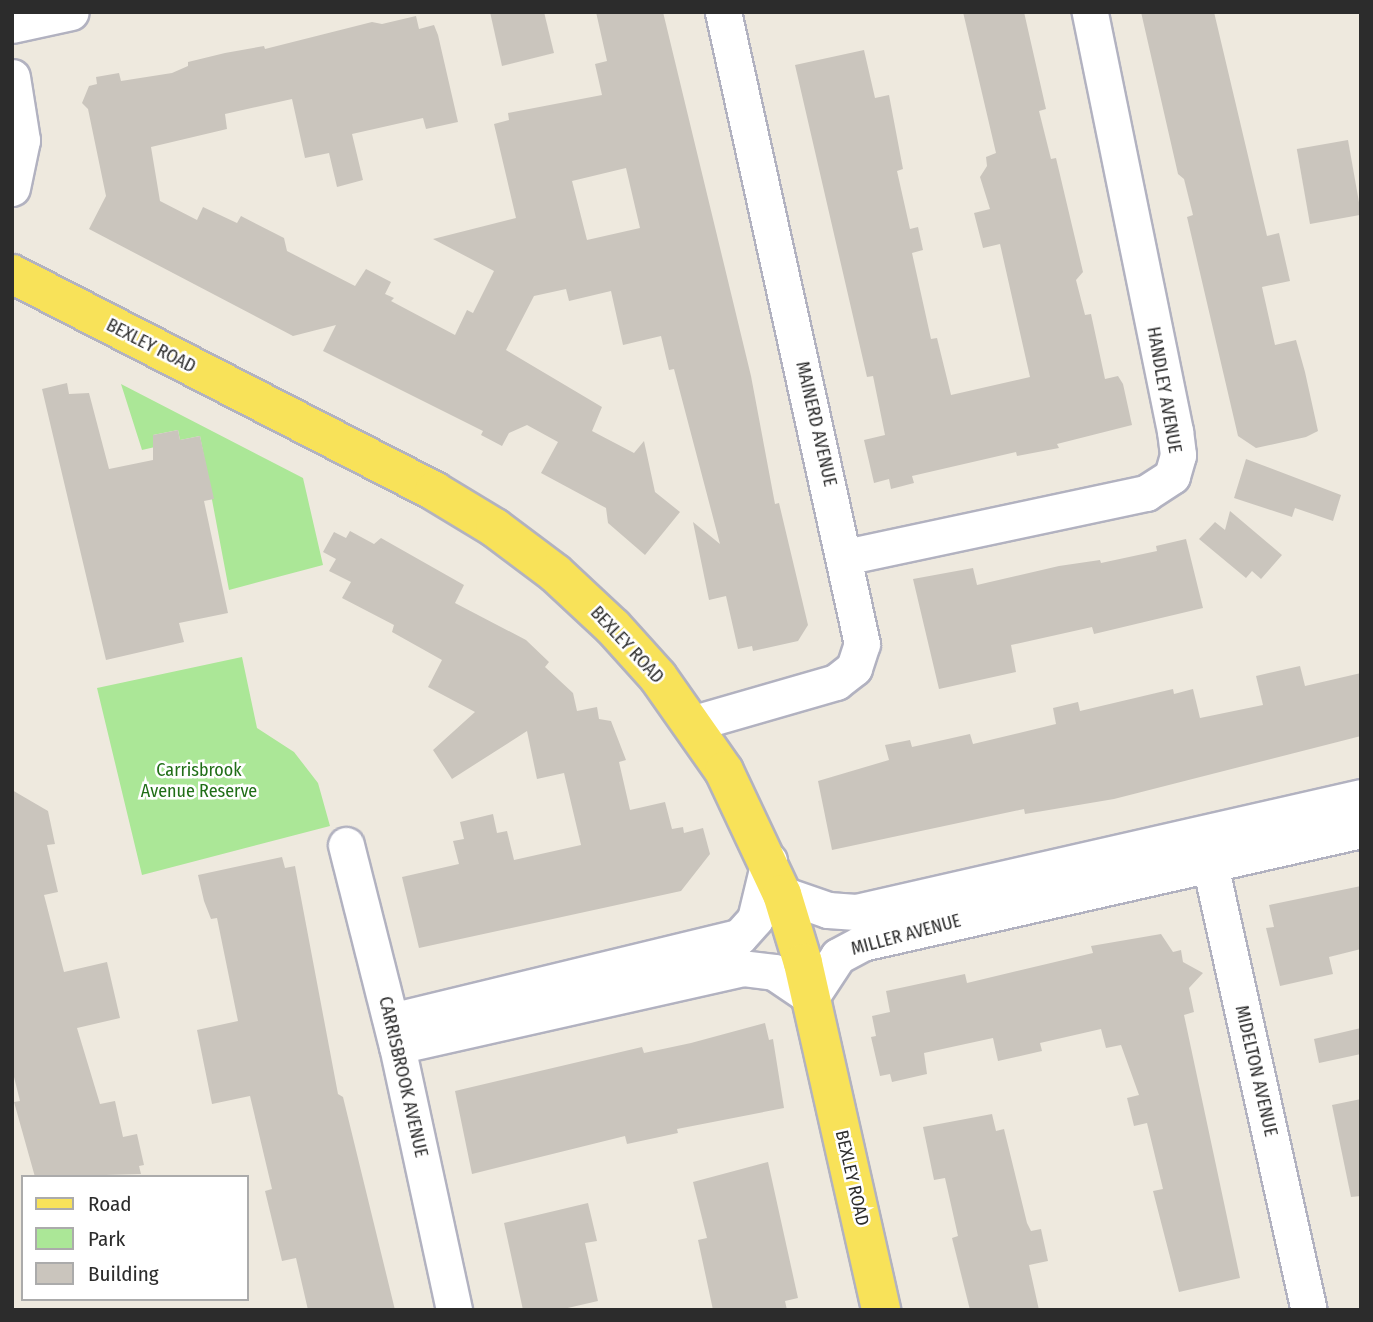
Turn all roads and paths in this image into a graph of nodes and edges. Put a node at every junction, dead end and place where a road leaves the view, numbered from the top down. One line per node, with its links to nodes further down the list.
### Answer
1 (71, 12): 4 (street)
2 (723, 12): 8 (street, MAINERD AVENUE)
3 (1090, 12): 8 (street, HANDLEY AVENUE)
4 (12, 25)
5 (12, 77): 6 (street)
6 (12, 188)
7 (18, 270): 9 (main road, BEXLEY ROAD)
8 (845, 556): 9 (street, MAINERD AVENUE)
9 (694, 723): 14 (main road, BEXLEY ROAD)
10 (1361, 797): 13 (street, MILLER AVENUE)
11 (1361, 830): 13 (street, MILLER AVENUE)
12 (346, 845): 16 (street, CARRISBROOK AVENUE)
13 (1207, 849): 14 (street, MILLER AVENUE); 15 (street, MILLER AVENUE); 19 (street, MIDELTON AVENUE)
14 (776, 878): 15 (main road, BEXLEY ROAD); 16 (street)
15 (811, 997): 16 (street); 18 (main road, BEXLEY ROAD)
16 (394, 1033): 17 (street, CARRISBROOK AVENUE)
17 (454, 1310)
18 (881, 1310)
19 (1310, 1310)

